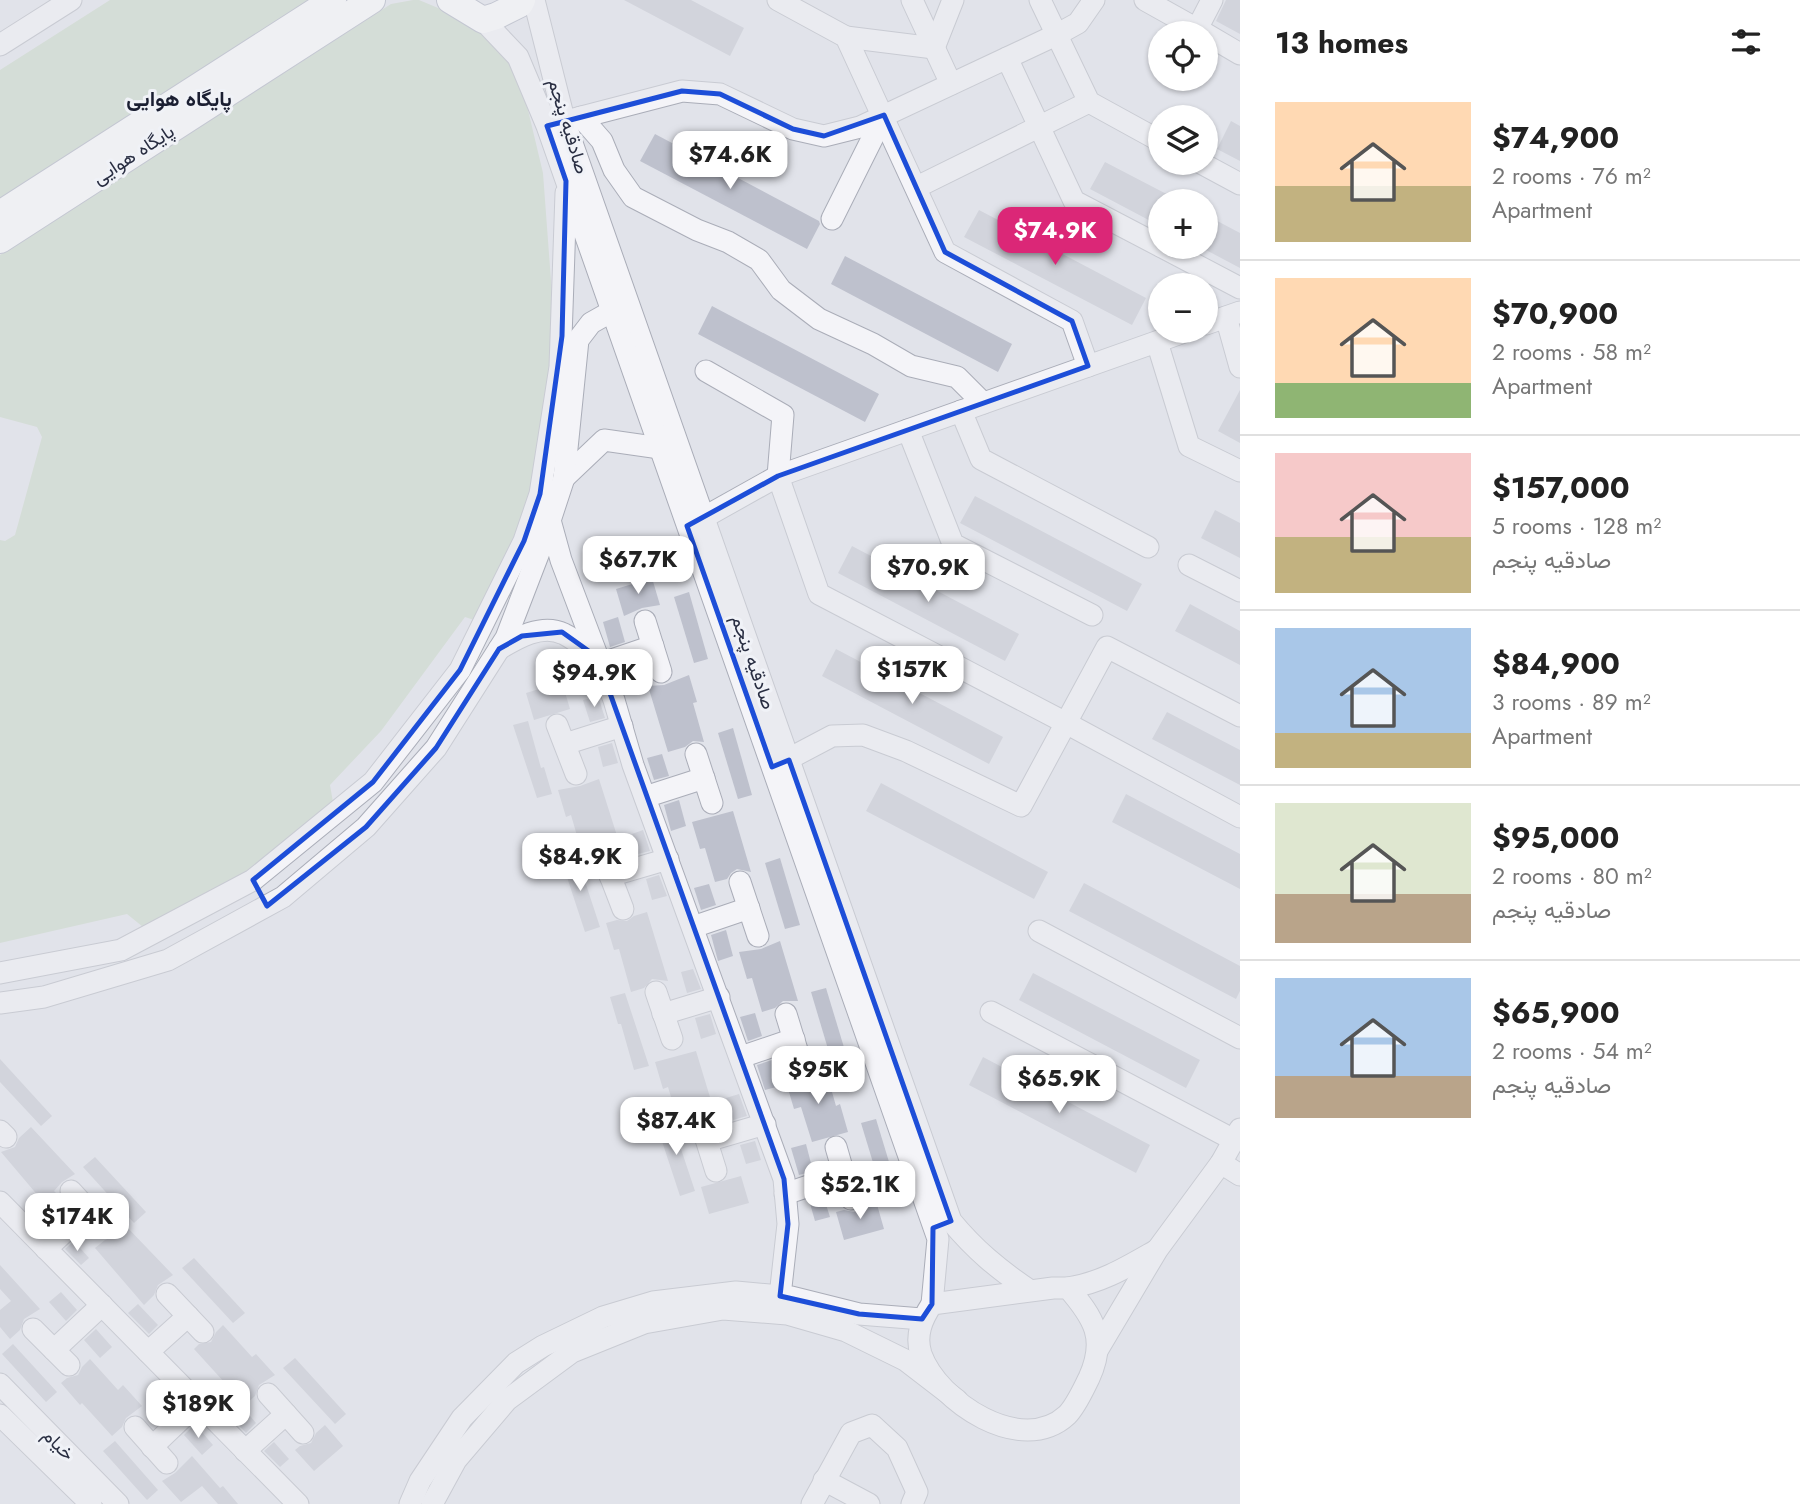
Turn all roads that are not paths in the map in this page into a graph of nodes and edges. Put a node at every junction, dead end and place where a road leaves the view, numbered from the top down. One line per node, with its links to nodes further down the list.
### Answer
1 (71, 0): 20 (street)
2 (333, 0): 29 (main road, پایگاه هوایی)
3 (372, 0): 29 (main road, پایگاه هوایی)
4 (450, 0): 14 (main road)
5 (522, 0): 14 (main road)
6 (534, 0): 27 (street, صادقیه پنجم)
7 (778, 0): 18 (street)
8 (912, 0): 21 (street)
9 (953, 0): 21 (street)
10 (1040, 0): 17 (street)
11 (1094, 0): 17 (street)
12 (1144, 0): 15 (street)
13 (1212, 0): 16 (street)
14 (482, 20): 27 (street, صادقیه پنجم)
15 (1182, 21)
16 (1205, 21)
17 (1058, 34): 23 (street); 25 (street)
18 (846, 37): 21 (street); 26 (street)
19 (1218, 41): 22 (street)
20 (0, 45)
21 (934, 48): 24 (street)
22 (1240, 54)
23 (1007, 58): 24 (street); 28 (street)
24 (951, 84): 26 (street)
25 (1089, 103): 28 (street); 30 (street)
26 (884, 116): 27 (street); 34 (street); 36 (street)
27 (564, 122): 32 (street, صادقیه پنجم); 41 (street, صادقیه پنجم); 48 (street)
28 (1039, 127): 34 (street); 37 (street)
29 (149, 131): 35 (main road, پایگاه هوایی); 38 (main road, پایگاه هوایی)
30 (1148, 135)
31 (1218, 172): 33 (street)
32 (566, 181): 41 (street, صادقیه پنجم); 77 (street)
33 (1240, 184)
34 (917, 187): 45 (street)
35 (0, 214)
36 (832, 219)
37 (1148, 239)
38 (0, 240)
39 (1185, 259): 40 (street)
40 (1240, 288)
41 (620, 307): 51 (street, صادقیه پنجم); 54 (street); 56 (street, صادقیه پنجم)
42 (1224, 317): 46 (street)
43 (1154, 343): 45 (street)
44 (1157, 343): 52 (street)
45 (1088, 366): 48 (street)
46 (1240, 368)
47 (706, 371): 53 (street)
48 (983, 403): 49 (street)
49 (961, 411): 50 (street); 57 (street)
50 (908, 430): 53 (street); 60 (street)
51 (660, 448): 54 (street); 56 (street, صادقیه پنجم)
52 (1240, 471)
53 (778, 477): 56 (street); 67 (street)
54 (564, 478): 55 (street)
55 (550, 520): 63 (street); 64 (street)
56 (696, 522): 70 (street, صادقیه پنجم)
57 (1148, 547)
58 (1189, 565): 59 (street)
59 (1240, 591)
60 (1092, 615)
61 (645, 621): 62 (street)
62 (653, 646): 64 (street); 65 (street)
63 (499, 649): 64 (street); 79 (street)
64 (598, 660): 68 (street)
65 (661, 672)
66 (1240, 716): 67 (street)
67 (1066, 723): 70 (street); 75 (street)
68 (622, 726): 71 (street); 73 (street)
69 (696, 754): 72 (street)
70 (780, 764): 111 (street, صادقیه پنجم)
71 (576, 774)
72 (704, 778): 73 (street); 74 (street)
73 (645, 797): 76 (street)
74 (712, 803)
75 (1240, 817)
76 (668, 859): 81 (street); 82 (street)
77 (253, 880): 79 (street); 85 (street)
78 (740, 882): 80 (street)
79 (267, 906): 88 (street)
80 (749, 908): 82 (street); 84 (street)
81 (623, 909)
82 (693, 927): 87 (street)
83 (1039, 931): 92 (street)
84 (758, 936)
85 (0, 973)
86 (656, 992): 90 (street)
87 (719, 997): 90 (street); 95 (street)
88 (0, 1003)
89 (991, 1012): 99 (street)
90 (663, 1014): 93 (street)
91 (786, 1014): 94 (street)
92 (1240, 1038)
93 (672, 1039)
94 (794, 1039): 95 (street); 96 (street)
95 (741, 1057): 98 (street)
96 (801, 1063)
97 (701, 1120): 100 (street)
98 (765, 1124): 100 (street); 107 (street)
99 (1237, 1135): 102 (street)
100 (707, 1142): 103 (street)
101 (836, 1147): 104 (street)
102 (1221, 1163): 105 (street); 114 (street)
103 (716, 1171)
104 (844, 1174): 107 (street); 108 (street)
105 (1240, 1175)
106 (71, 1191): 110 (street)
107 (785, 1194): 118 (street)
108 (851, 1199)
109 (1, 1204): 113 (street)
110 (88, 1210): 112 (street); 113 (street)
111 (942, 1224): 116 (street, صادقیه پنجم); 120 (street, صادقیه پنجم)
112 (104, 1227)
113 (46, 1249): 119 (street)
114 (1157, 1250): 115 (street); 125 (street)
115 (1068, 1288): 116 (street); 125 (street)
116 (1030, 1290): 120 (street)
117 (167, 1294): 121 (street)
118 (780, 1296): 122 (street); 127 (street)
119 (102, 1305): 123 (street); 126 (street)
120 (927, 1311): 122 (street); 130 (street)
121 (188, 1316): 124 (street); 126 (street)
122 (848, 1322): 127 (street); 130 (street)
123 (33, 1329)
124 (203, 1332)
125 (1098, 1349): 130 (street)
126 (148, 1352): 131 (street)
127 (547, 1355): 143 (street); 144 (street)
128 (0, 1384): 141 (street, خیام)
129 (268, 1394): 132 (street)
130 (957, 1400)
131 (198, 1403): 136 (street); 137 (street)
132 (286, 1414): 135 (street); 137 (street)
133 (0, 1415): 140 (street, خیام)
134 (135, 1427): 136 (street)
135 (303, 1433)
136 (152, 1447): 138 (street)
137 (245, 1451): 142 (street)
138 (167, 1462)
139 (824, 1480): 145 (street); 146 (street); 147 (street)
140 (91, 1504)
141 (118, 1504)
142 (298, 1504)
143 (410, 1504)
144 (432, 1504)
145 (811, 1504)
146 (869, 1504)
147 (912, 1504)

